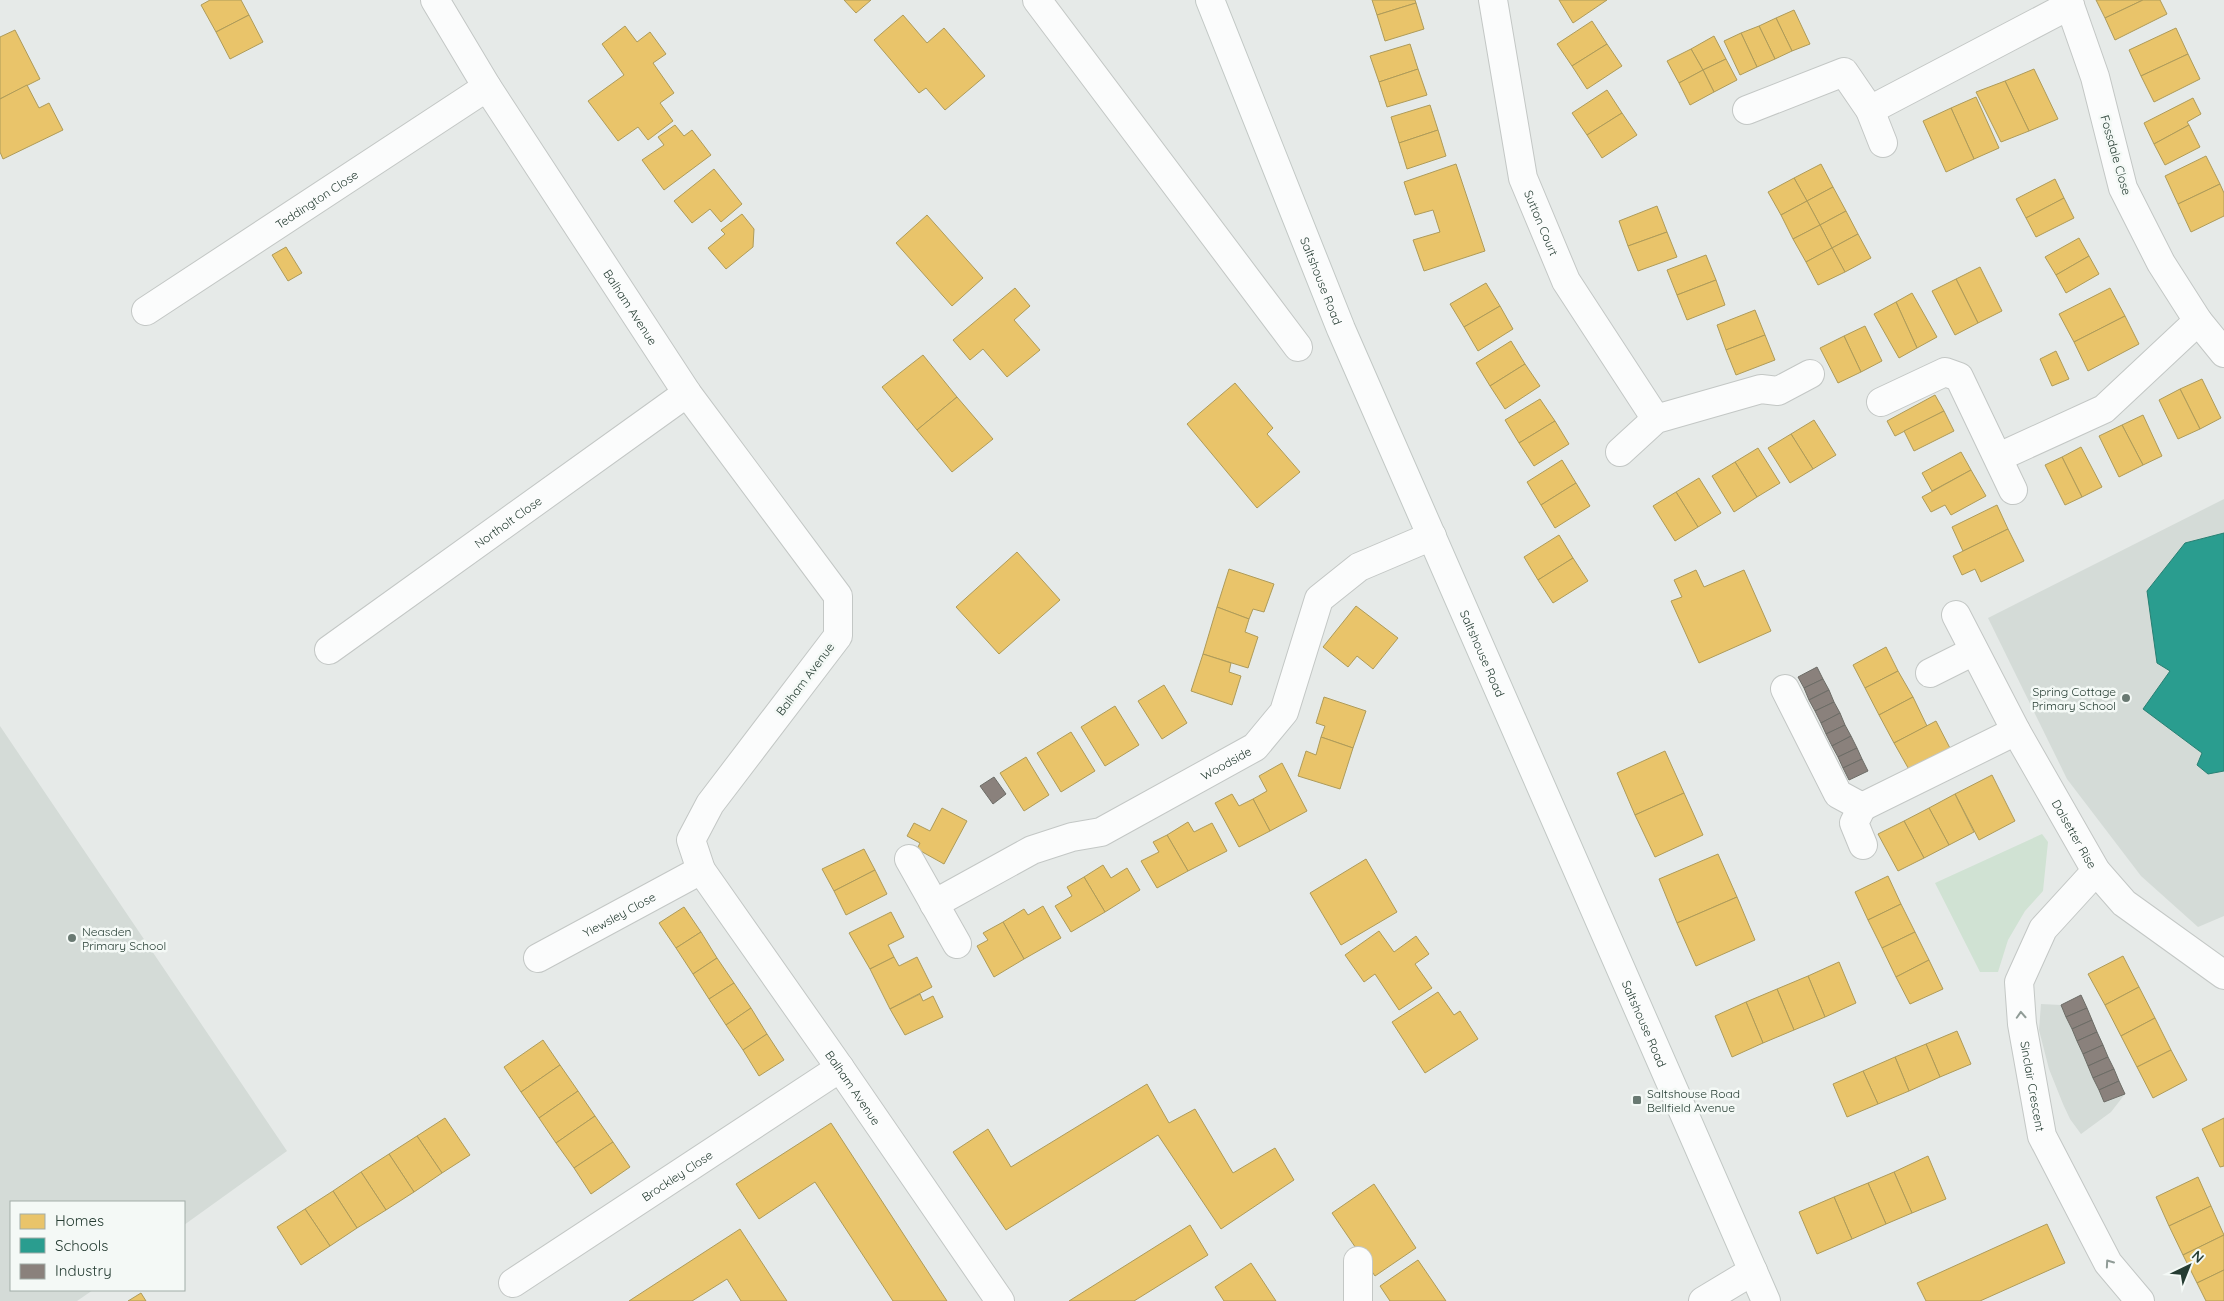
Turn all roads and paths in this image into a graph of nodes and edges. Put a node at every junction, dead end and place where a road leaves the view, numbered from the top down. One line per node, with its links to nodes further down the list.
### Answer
1 (435, 0): 6 (street, Balham Avenue)
2 (1037, 0): 12 (street)
3 (1210, 0): 21 (street, Saltshouse Road)
4 (1493, 0): 17 (street, Sutton Court)
5 (2069, 3): 8 (street, Fossdale Close); 11 (street, Fossdale Close)
6 (487, 86): 10 (street, Teddington Close); 15 (street, Balham Avenue)
7 (1747, 110): 8 (street)
8 (1870, 110): 9 (street)
9 (1883, 143)
10 (146, 311)
11 (2198, 321): 13 (street, Fossdale Close); 19 (street)
12 (1298, 347)
13 (2224, 354)
14 (1810, 374): 17 (street)
15 (687, 394): 23 (street, Northolt Close); 31 (street, Balham Avenue)
16 (1881, 402): 19 (street)
17 (1656, 419): 18 (street)
18 (1620, 452)
19 (1999, 457): 20 (street)
20 (2013, 490)
21 (1432, 536): 33 (street, Woodside); 39 (street, Saltshouse Road)
22 (1956, 615): 24 (street, Dalsetter Rise)
23 (330, 650)
24 (1974, 651): 25 (street); 27 (street, Dalsetter Rise)
25 (1930, 673)
26 (1786, 689): 28 (street)
27 (2016, 731): 28 (street); 32 (street, Dalsetter Rise)
28 (1862, 807): 29 (street)
29 (1864, 845)
30 (909, 859): 33 (street)
31 (701, 870): 35 (street, Yiewsley Close); 37 (street, Balham Avenue)
32 (2096, 870): 36 (street, Dalsetter Rise); 45 (street, Sinclair Crescent, one-way to 32)
33 (934, 904): 34 (street)
34 (956, 944)
35 (538, 958)
36 (2224, 975)
37 (840, 1068): 40 (street, Brockley Close); 41 (street, Balham Avenue)
38 (1358, 1261): 42 (street)
39 (1753, 1271): 43 (street); 44 (street, Saltshouse Road)
40 (513, 1283)
41 (1000, 1301)
42 (1358, 1301)
43 (1703, 1301)
44 (1766, 1301)
45 (2140, 1301)

